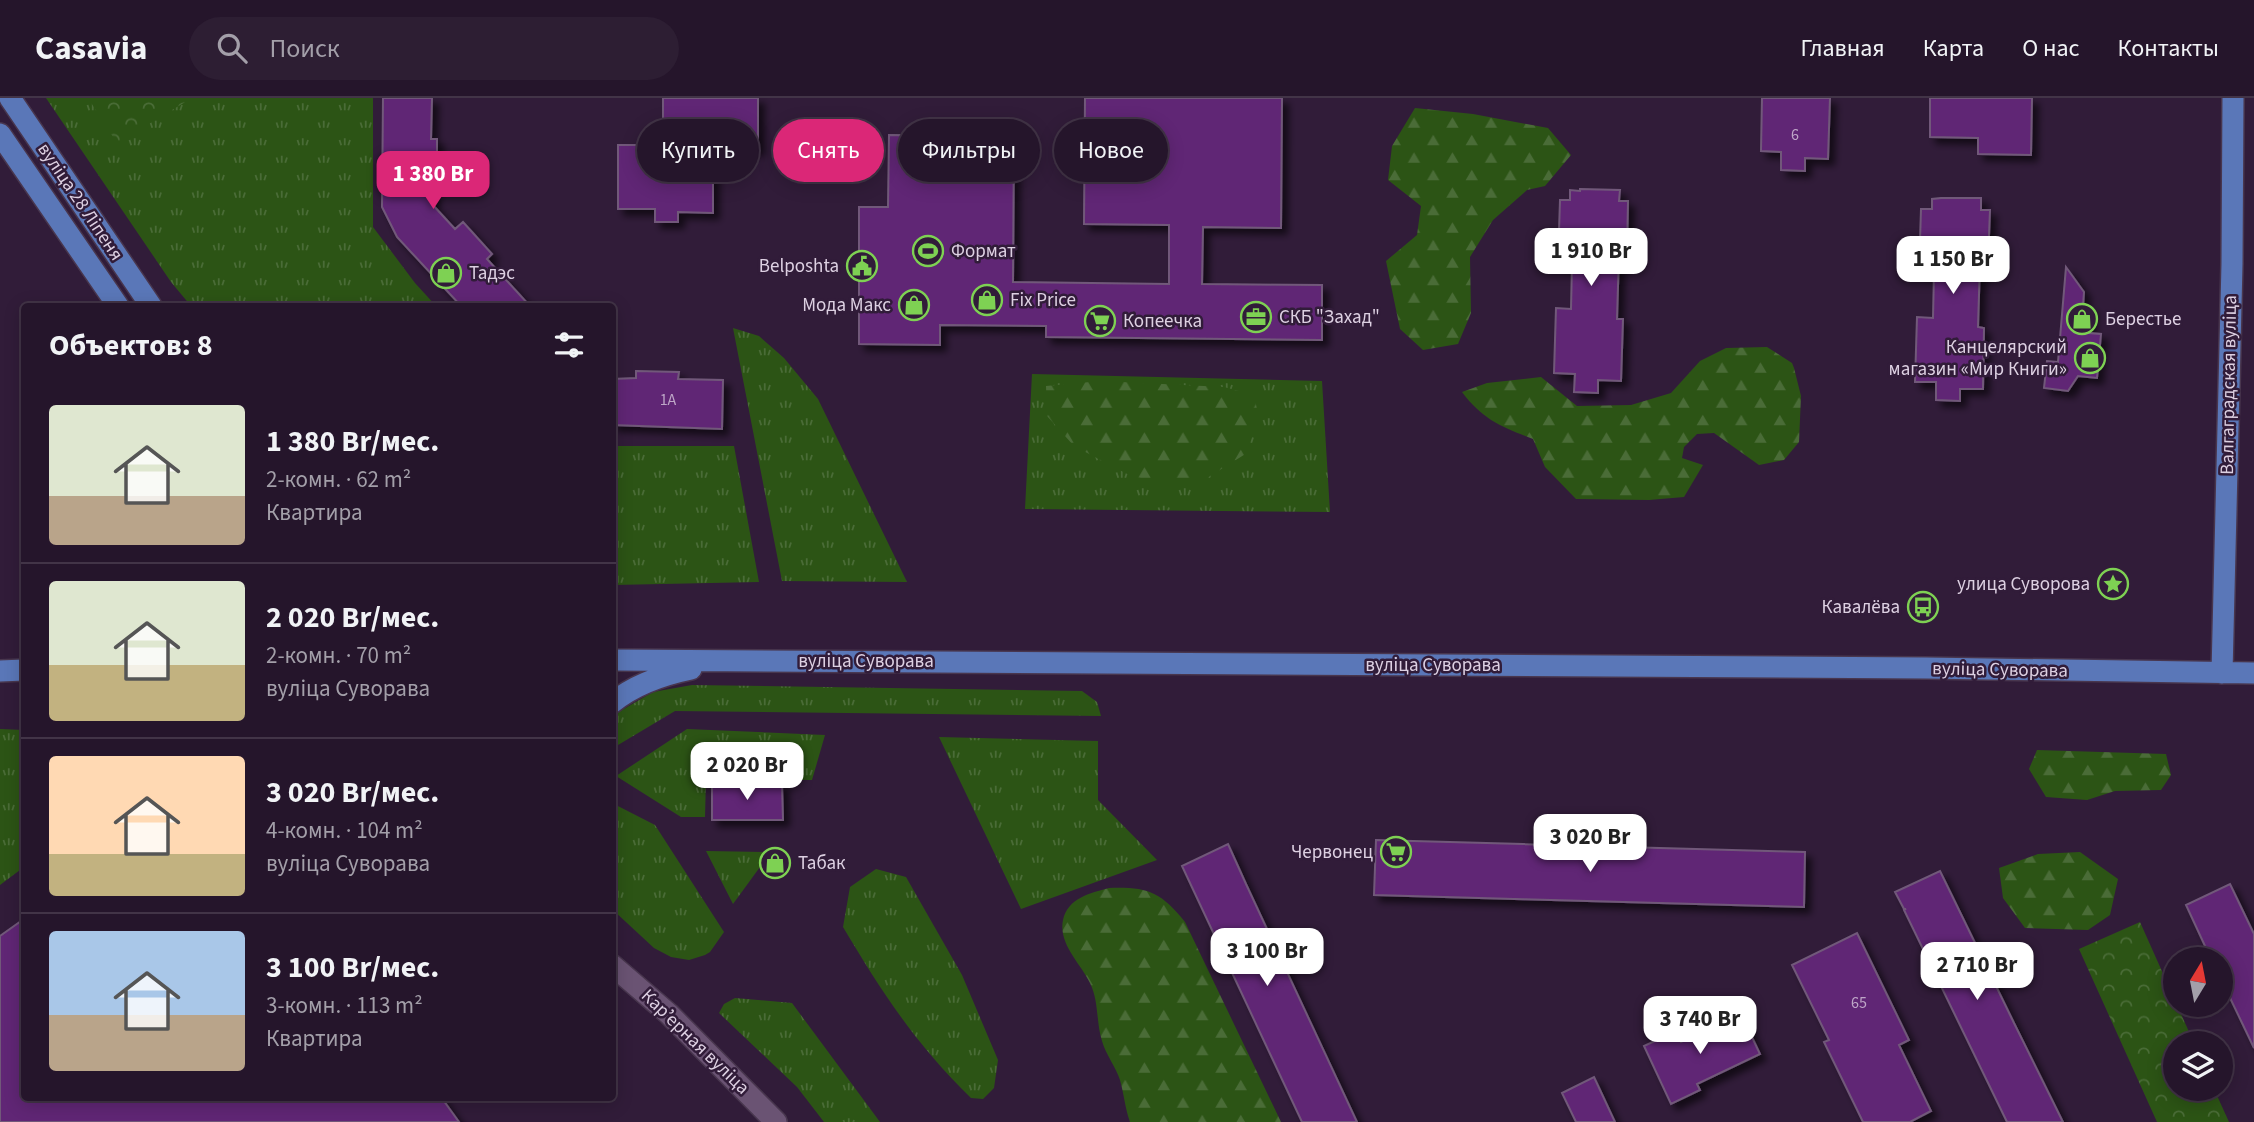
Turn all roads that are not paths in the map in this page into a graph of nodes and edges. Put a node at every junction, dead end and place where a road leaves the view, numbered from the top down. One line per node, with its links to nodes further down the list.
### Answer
1 (10, 98): 5 (main road, вуліца 28 Ліпеня)
2 (2233, 98): 10 (main road, Валгаградская вуліца)
3 (0, 134): 4 (main road, вуліца 28 Ліпеня)
4 (116, 303)
5 (149, 303)
6 (616, 660): 7 (main road, вуліца Суворава)
7 (741, 662): 10 (main road, вуліца Суворава); 12 (main road)
8 (21, 670): 9 (main road)
9 (0, 671)
10 (2222, 673): 11 (main road, вуліца Суворава)
11 (2254, 673)
12 (616, 700)
13 (616, 968): 14 (street, Карʼерная вуліца)
14 (776, 1122)

